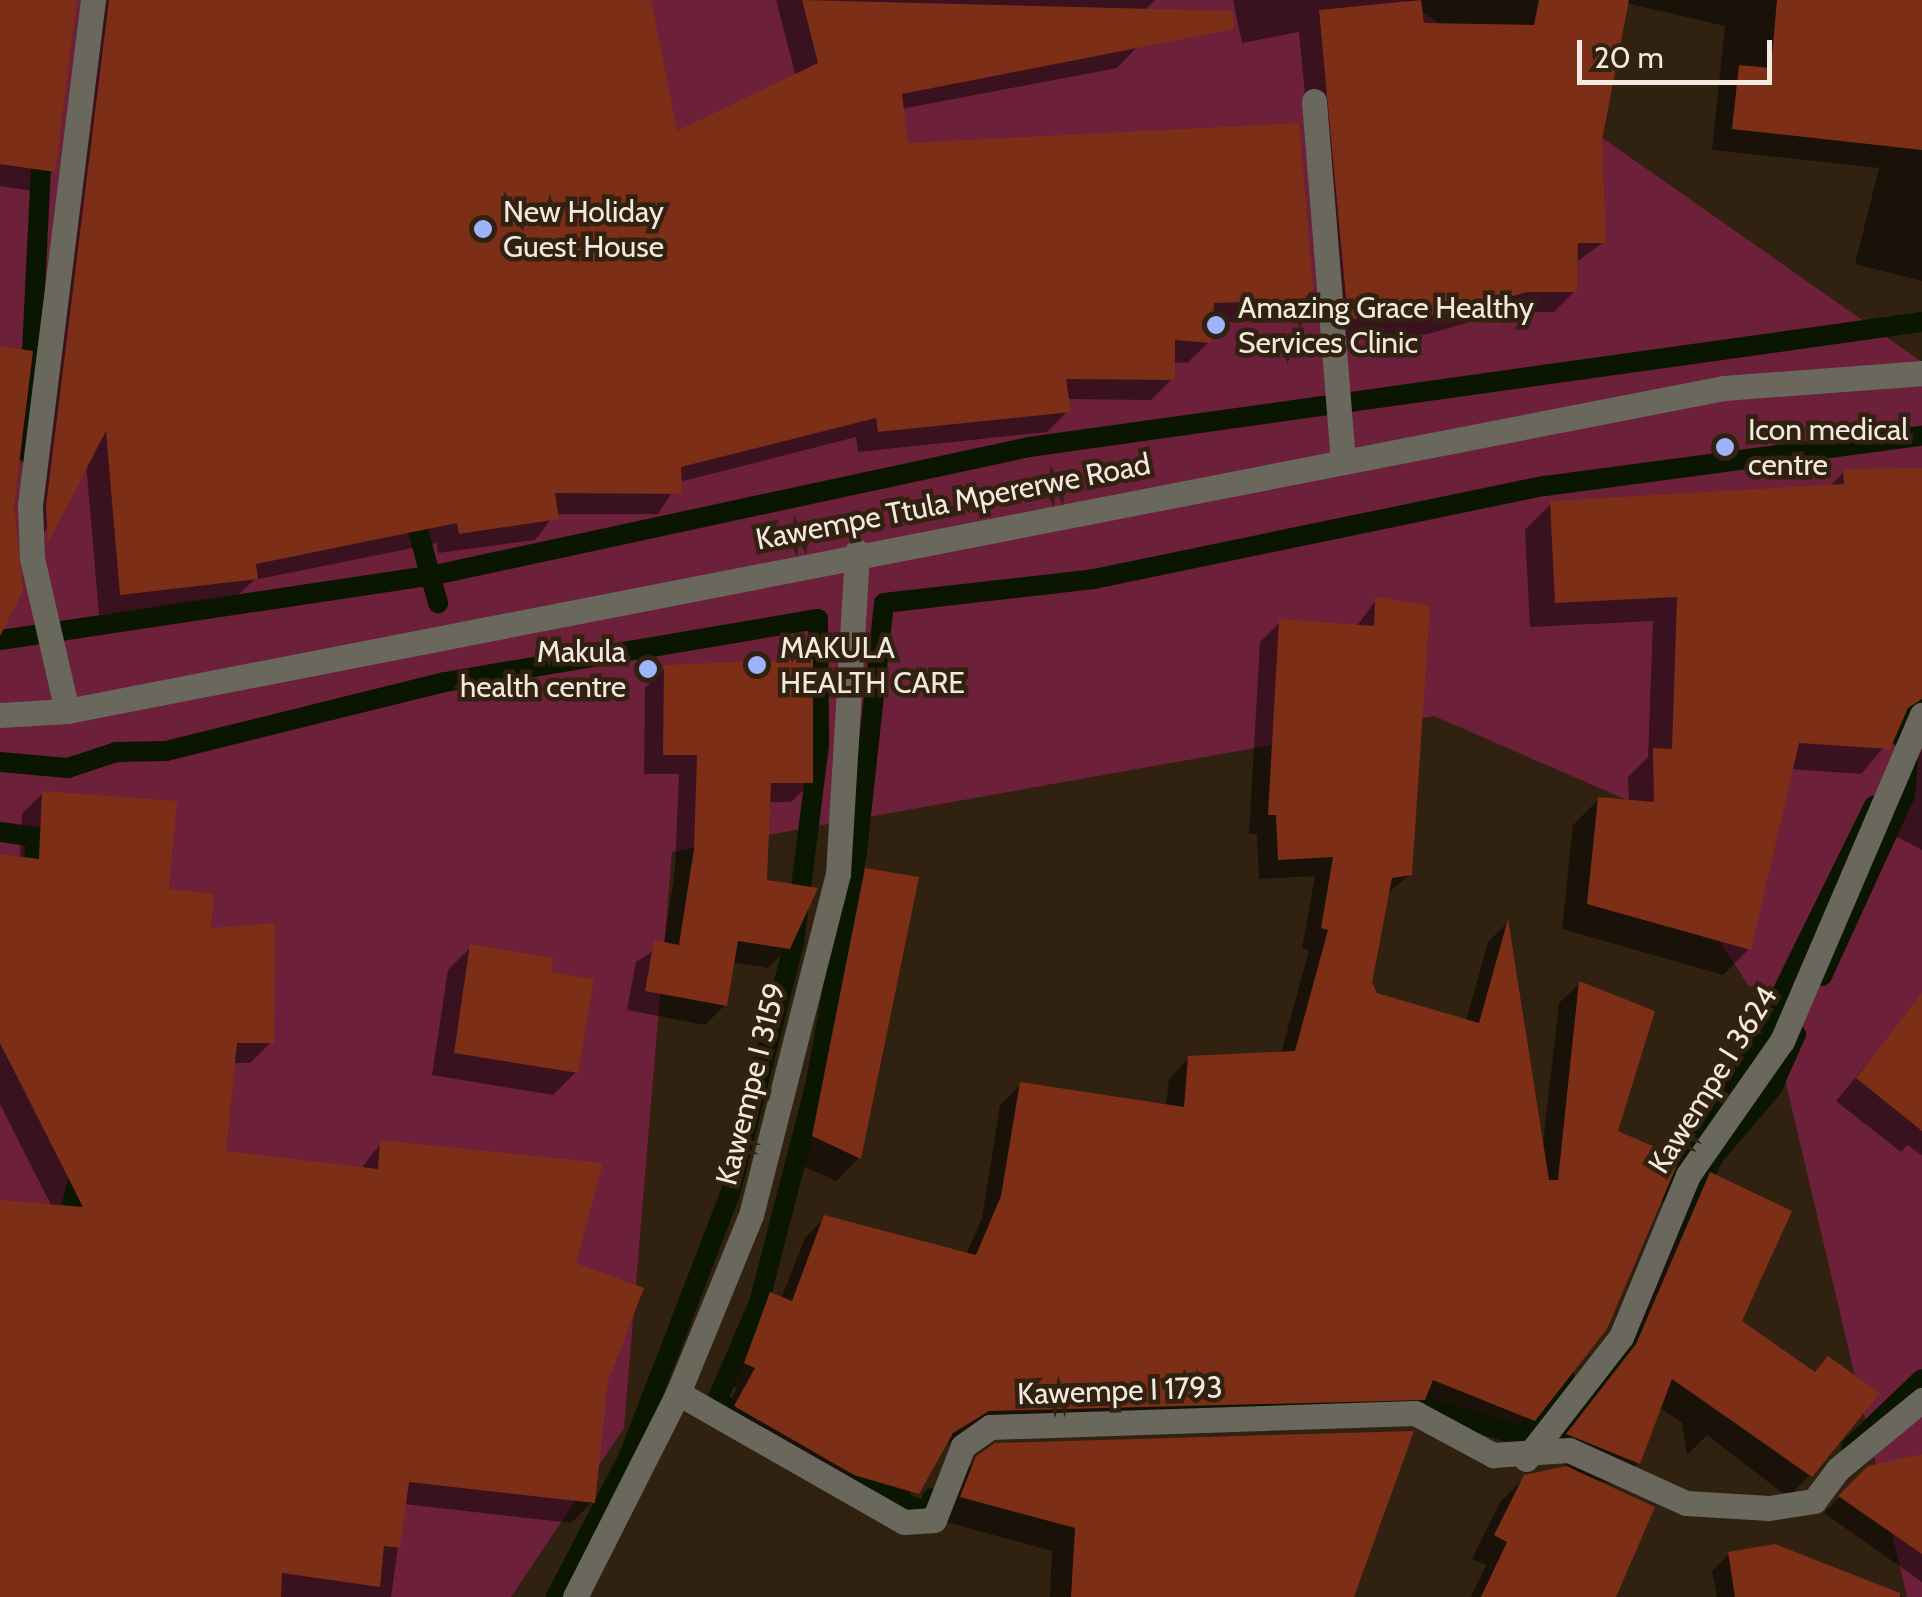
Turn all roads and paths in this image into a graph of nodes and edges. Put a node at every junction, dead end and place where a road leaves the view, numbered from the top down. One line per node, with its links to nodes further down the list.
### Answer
1 (93, 0): 6 (street)
2 (1314, 102): 4 (street)
3 (1922, 374): 4 (street, Kawempe Ttula Mpererwe Road)
4 (1343, 460): 5 (street, Kawempe Ttula Mpererwe Road)
5 (857, 552): 6 (street, Kawempe Ttula Mpererwe Road); 9 (street, Kawempe I 3159)
6 (66, 710): 7 (street, Kawempe Ttula Mpererwe Road)
7 (0, 714)
8 (1922, 715): 11 (street, Kawempe I 3624)
9 (678, 1394): 11 (street, Kawempe I 1793); 12 (street, Kawempe I 3159)
10 (1922, 1400): 11 (street)
11 (1526, 1459)
12 (574, 1597)

